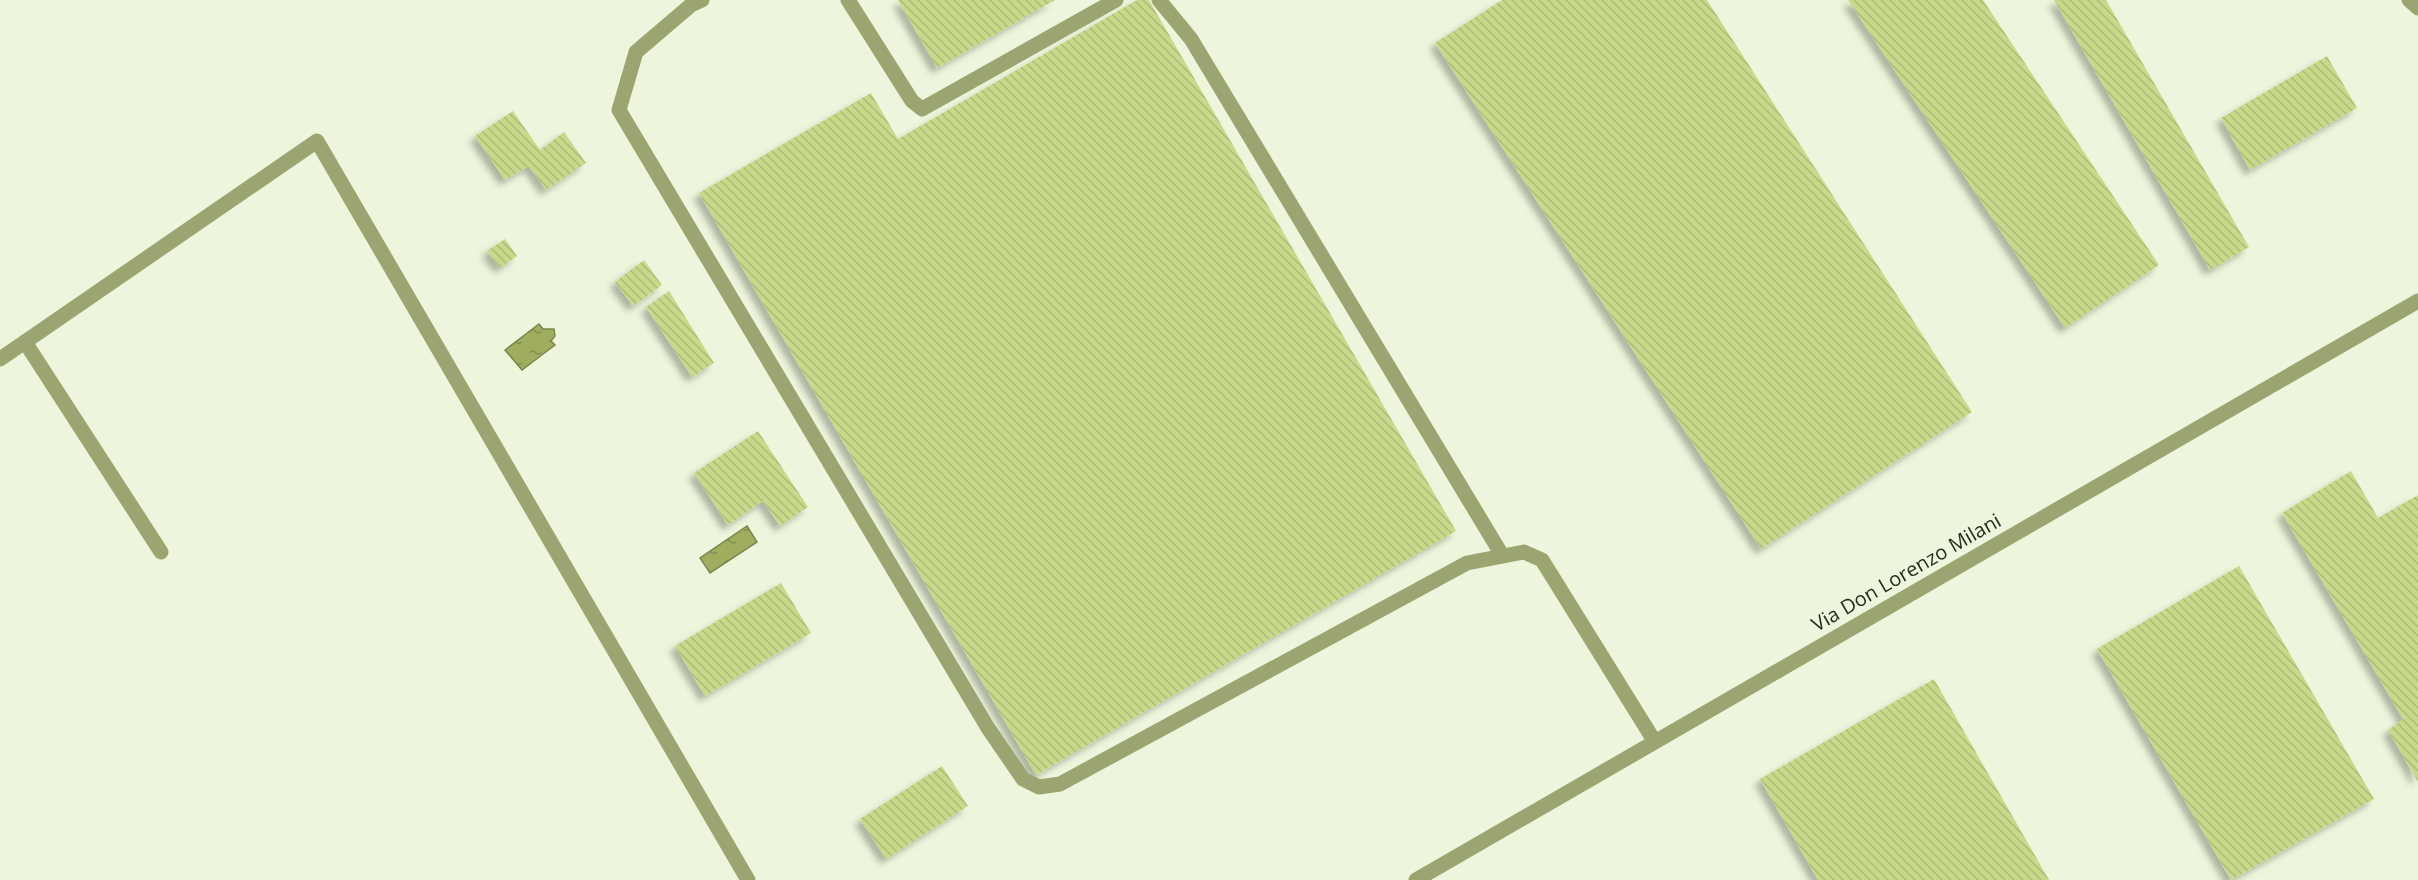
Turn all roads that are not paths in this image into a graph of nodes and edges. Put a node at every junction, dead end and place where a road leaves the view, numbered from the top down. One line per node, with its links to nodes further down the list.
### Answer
1 (702, 0): 11 (street)
2 (848, 0): 3 (street)
3 (1116, 0)
4 (1159, 0): 11 (street)
5 (2409, 0): 6 (street)
6 (2418, 8)
7 (2418, 301): 12 (street, Via Don Lorenzo Milani)
8 (25, 342): 9 (street); 10 (street); 13 (street)
9 (0, 359)
10 (161, 552)
11 (1502, 555): 12 (street)
12 (1655, 742): 14 (street, Via Don Lorenzo Milani)
13 (748, 880)
14 (1416, 880)

